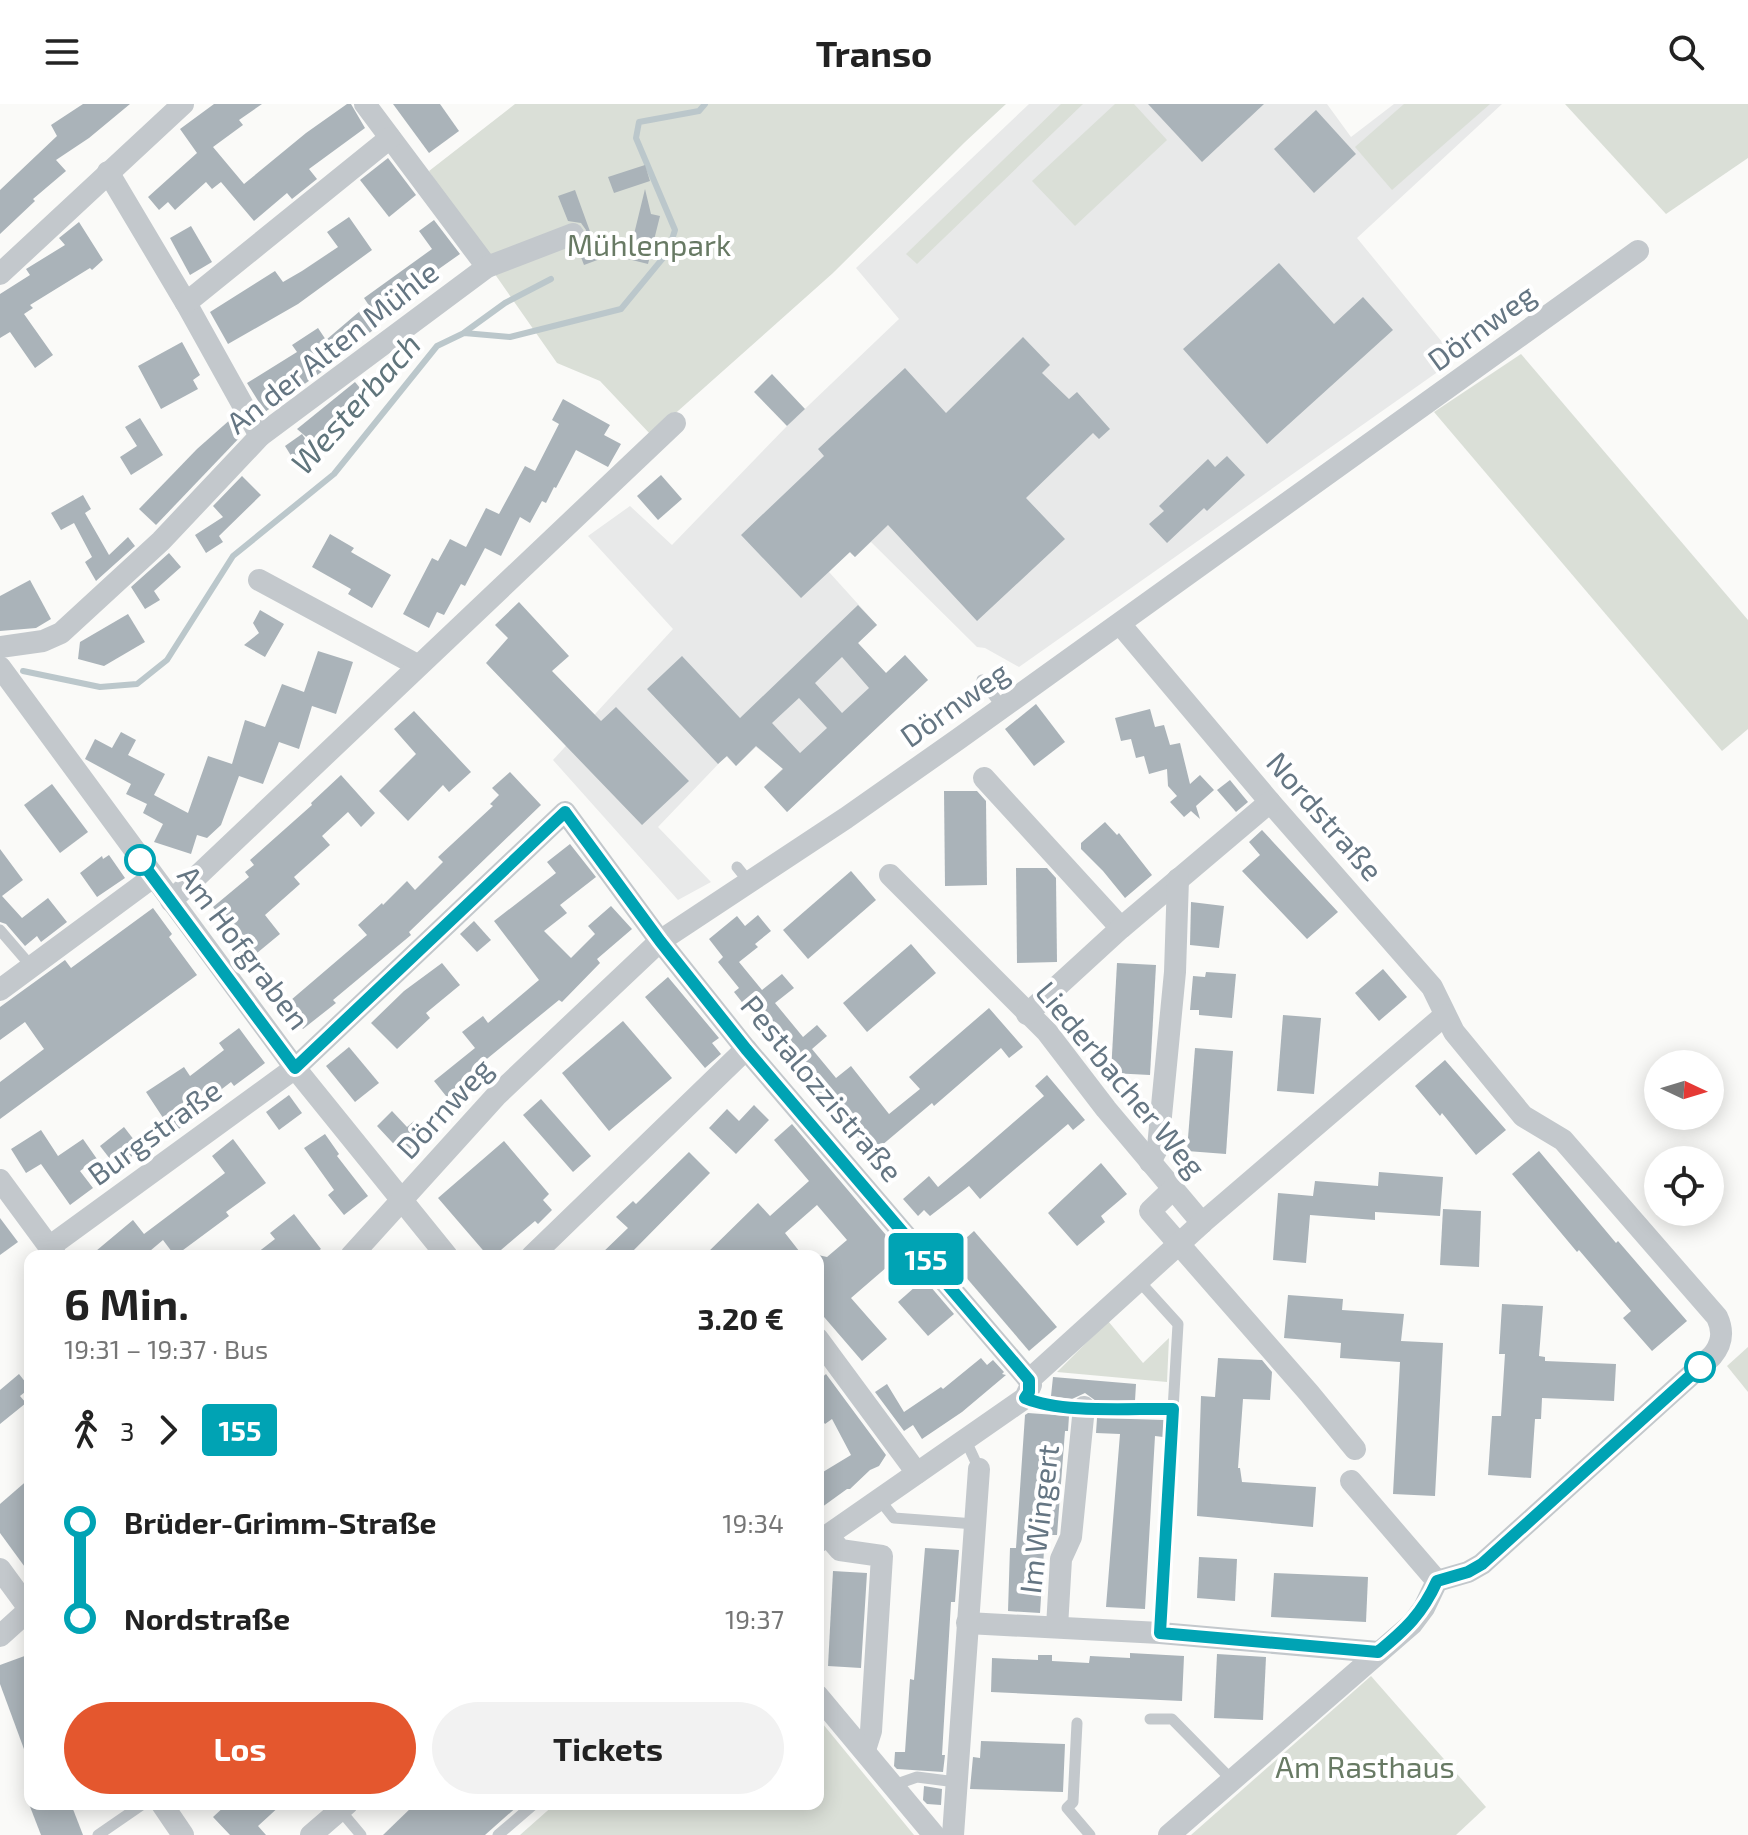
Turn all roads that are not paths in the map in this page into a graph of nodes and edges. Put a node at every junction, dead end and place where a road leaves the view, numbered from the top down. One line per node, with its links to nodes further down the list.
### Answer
1 (183, 104): 4 (street)
2 (365, 104): 3 (street)
3 (390, 138): 7 (street); 9 (street)
4 (108, 172): 8 (street); 9 (street)
5 (573, 234): 7 (street, An der Alten Mühle)
6 (1638, 251): 13 (street, Dörnweg)
7 (487, 267): 11 (street, An der Alten Mühle)
8 (0, 274)
9 (186, 303): 11 (street)
10 (675, 423): 15 (street)
11 (260, 436): 14 (street, An der Alten Mühle)
12 (259, 580): 15 (street)
13 (1120, 624): 18 (street, Dörnweg); 20 (street, Nordstraße)
14 (0, 647)
15 (417, 665): 25 (street)
16 (5, 675): 23 (street, Am Hofgraben)
17 (982, 680): 18 (lane)
18 (1003, 708): 28 (street, Dörnweg)
19 (984, 778): 26 (street)
20 (1270, 802): 24 (street); 32 (street, Nordstraße)
21 (565, 812): 28 (street, Pestalozzistraße); 34 (street, Burgstraße)
22 (890, 875): 31 (street, Liederbacher Weg)
23 (153, 877): 25 (street, Am Hofgraben); 29 (street)
24 (1178, 879): 26 (street); 35 (street)
25 (171, 901): 34 (street, Am Hofgraben)
26 (1121, 928): 31 (street)
27 (0, 930): 29 (lane)
28 (660, 941): 33 (street, Pestalozzistraße); 38 (street, Dörnweg)
29 (31, 966): 30 (street)
30 (0, 990)
31 (1027, 1014): 35 (street, Liederbacher Weg)
32 (1445, 1015): 39 (street); 61 (street, Nordstraße)
33 (746, 1049): 45 (street); 48 (street, Pestalozzistraße)
34 (295, 1068): 38 (street, Am Hofgraben); 42 (street, Burgstraße)
35 (1150, 1162): 37 (street, Liederbacher Weg)
36 (0, 1180): 41 (street)
37 (1173, 1189): 39 (street, Liederbacher Weg); 40 (street)
38 (402, 1199): 43 (street, Dörnweg); 44 (street, Am Hofgraben)
39 (1202, 1223): 40 (street)
40 (1180, 1244): 46 (street); 52 (street)
41 (51, 1250)
42 (55, 1250)
43 (356, 1250)
44 (442, 1250)
45 (538, 1250)
46 (1139, 1281): 48 (street); 50 (lane)
47 (824, 1347): 54 (street)
48 (1027, 1389): 49 (lane, Im Wingert); 51 (street, Im Wingert)
49 (1084, 1407): 50 (lane); 65 (street, Im Wingert)
50 (1173, 1409): 66 (lane)
51 (966, 1441): 53 (lane, Im Wingert); 54 (street, Im Wingert)
52 (1355, 1449)
53 (983, 1468): 57 (street, Im Wingert)
54 (917, 1473): 56 (street, Im Wingert)
55 (1351, 1481): 61 (street)
56 (879, 1499): 57 (lane); 58 (street, Im Wingert)
57 (975, 1524): 64 (street, Im Wingert)
58 (824, 1538)
59 (824, 1540): 72 (street, Im Wingert)
60 (0, 1569): 62 (street)
61 (1437, 1581): 68 (street)
62 (24, 1602)
63 (24, 1615): 67 (street)
64 (967, 1623): 65 (street); 74 (street, Im Wingert)
65 (1057, 1627): 66 (street)
66 (1160, 1633): 68 (street)
67 (0, 1636)
68 (1378, 1652): 73 (street)
69 (824, 1703): 72 (street)
70 (1150, 1719): 73 (lane)
71 (1077, 1723): 88 (lane)
72 (865, 1750): 75 (street)
73 (1232, 1780): 89 (street)
74 (956, 1782): 75 (lane); 87 (street, Im Wingert)
75 (894, 1785): 86 (street)
76 (134, 1810): 81 (lane)
77 (166, 1810): 82 (street)
78 (340, 1810): 83 (street)
79 (345, 1810): 84 (lane)
80 (527, 1810): 85 (lane)
81 (98, 1835)
82 (183, 1835)
83 (311, 1835)
84 (361, 1835)
85 (498, 1835)
86 (934, 1835)
87 (953, 1835)
88 (1090, 1835)
89 (1169, 1835)

